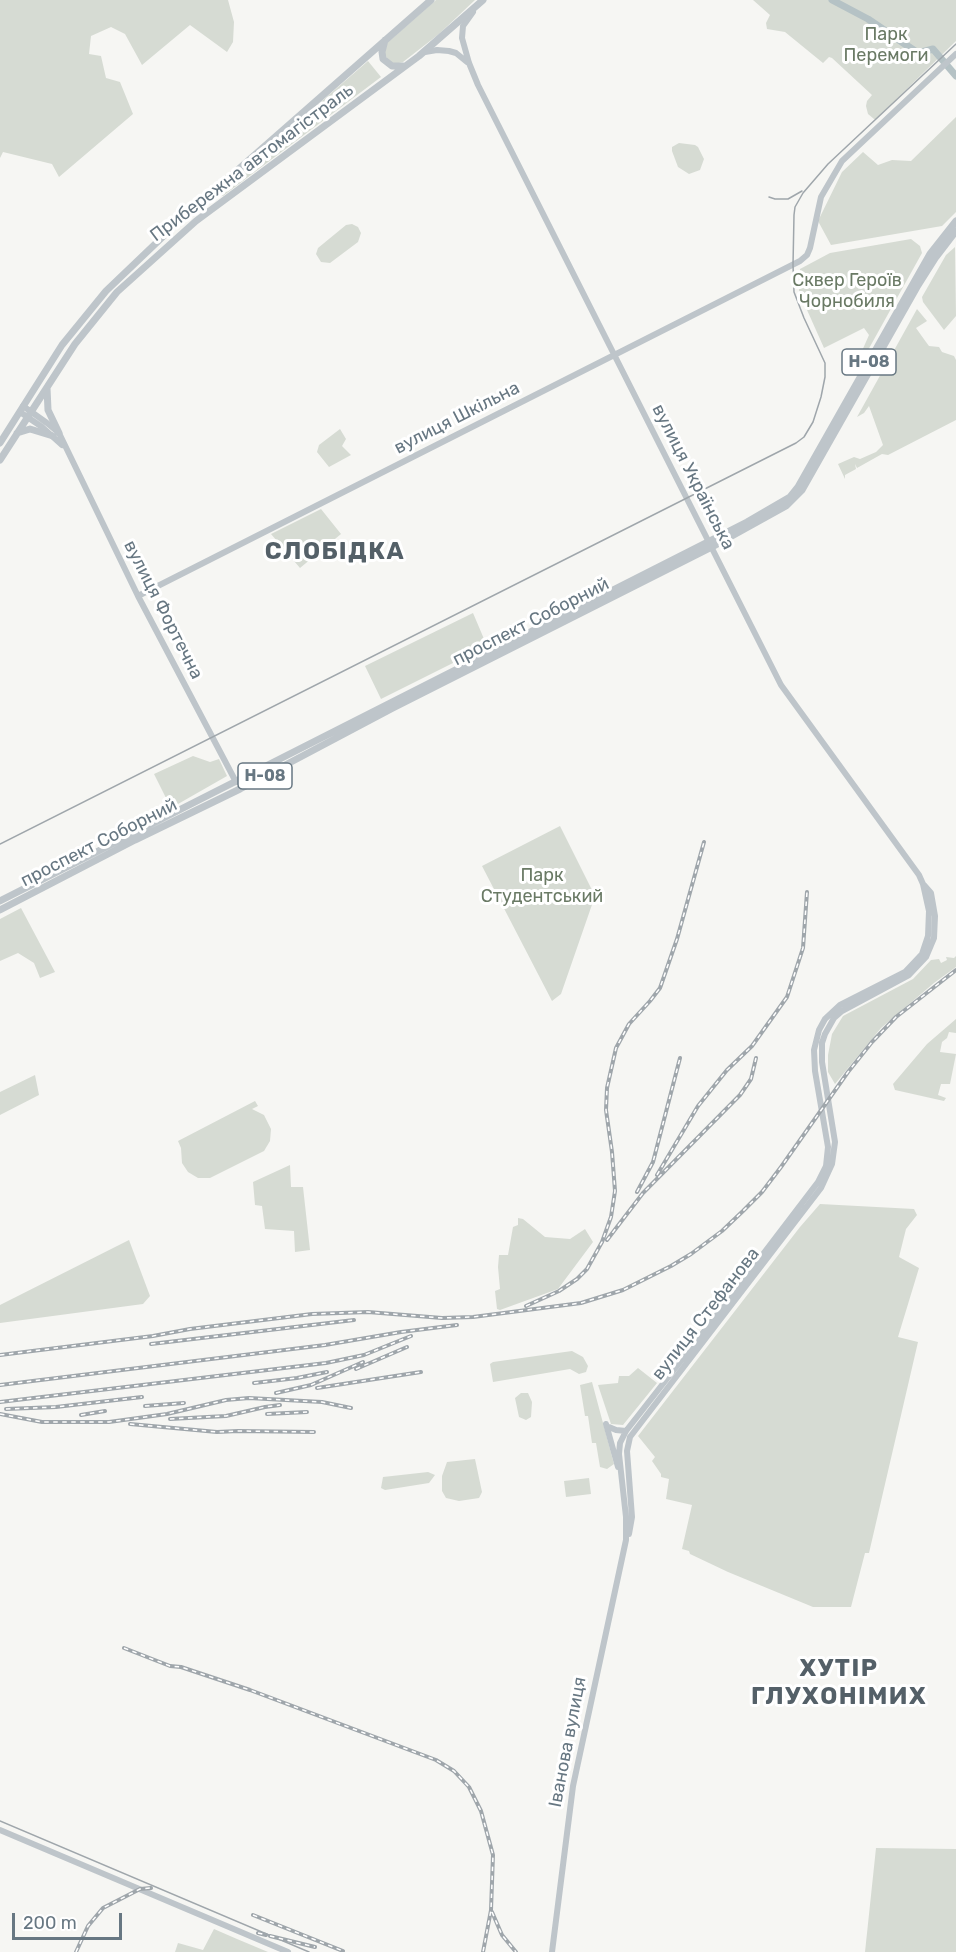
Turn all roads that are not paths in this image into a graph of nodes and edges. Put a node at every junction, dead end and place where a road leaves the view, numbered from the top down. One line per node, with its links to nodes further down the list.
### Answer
1 (431, 0): 4 (main road, Прибережна автомагістраль)
2 (483, 0): 3 (main road, Прибережна автомагістраль)
3 (475, 9): 6 (main road, Прибережна автомагістраль); 7 (main road, вулиця Українська)
4 (385, 40): 8 (main road); 11 (main road, Прибережна автомагістраль)
5 (955, 55): 15 (main road, вулиця Шкільна)
6 (419, 56): 7 (main road); 8 (main road, Прибережна автомагістраль)
7 (469, 63): 15 (main road, вулиця Українська)
8 (404, 66): 12 (main road, Прибережна автомагістраль)
9 (955, 222): 23 (main road, проспект Соборний / Н-08)
10 (956, 231): 23 (main road, проспект Соборний / Н-08)
11 (70, 335): 12 (main road); 13 (main road, Прибережна автомагістраль)
12 (78, 339): 14 (main road, Прибережна автомагістраль)
13 (62, 346): 14 (main road); 17 (main road, Прибережна автомагістраль)
14 (70, 350): 16 (main road, Прибережна автомагістраль)
15 (615, 354): 23 (main road, вулиця Українська); 24 (main road, вулиця Шкільна)
16 (47, 385): 18 (main road, Прибережна автомагістраль); 20 (main road)
17 (21, 409): 18 (main road, вулиця Фортечна); 21 (main road, Прибережна автомагістраль)
18 (29, 414): 19 (main road, Прибережна автомагістраль); 20 (main road, вулиця Фортечна)
19 (17, 433): 20 (main road); 22 (main road, Прибережна автомагістраль)
20 (56, 435): 24 (main road, вулиця Фортечна)
21 (0, 442)
22 (0, 460)
23 (710, 544): 25 (main road, проспект Соборний / Н-08); 27 (main road, вулиця Українська)
24 (138, 596): 26 (main road, вулиця Фортечна)
25 (527, 637): 26 (main road, проспект Соборний / Н-08); 29 (main road, проспект Соборний / Н-08)
26 (236, 782): 28 (main road, проспект Соборний / Н-08)
27 (923, 884): 30 (main road, вулиця Українська); 31 (main road, вулиця Українська)
28 (0, 901)
29 (0, 910)
30 (833, 1126): 32 (main road, вулиця Стефанова)
31 (826, 1136): 32 (main road, вулиця Стефанова)
32 (813, 1195): 33 (main road, вулиця Стефанова); 35 (main road, вулиця Стефанова)
33 (626, 1431): 34 (main road, вулиця Стефанова); 36 (main road)
34 (620, 1443): 35 (main road); 36 (main road)
35 (627, 1448): 37 (main road)
36 (622, 1479): 37 (main road)
37 (629, 1526): 40 (main road, Іванова вулиця)
38 (0, 1830): 39 (main road)
39 (288, 1952)
40 (552, 1952)

